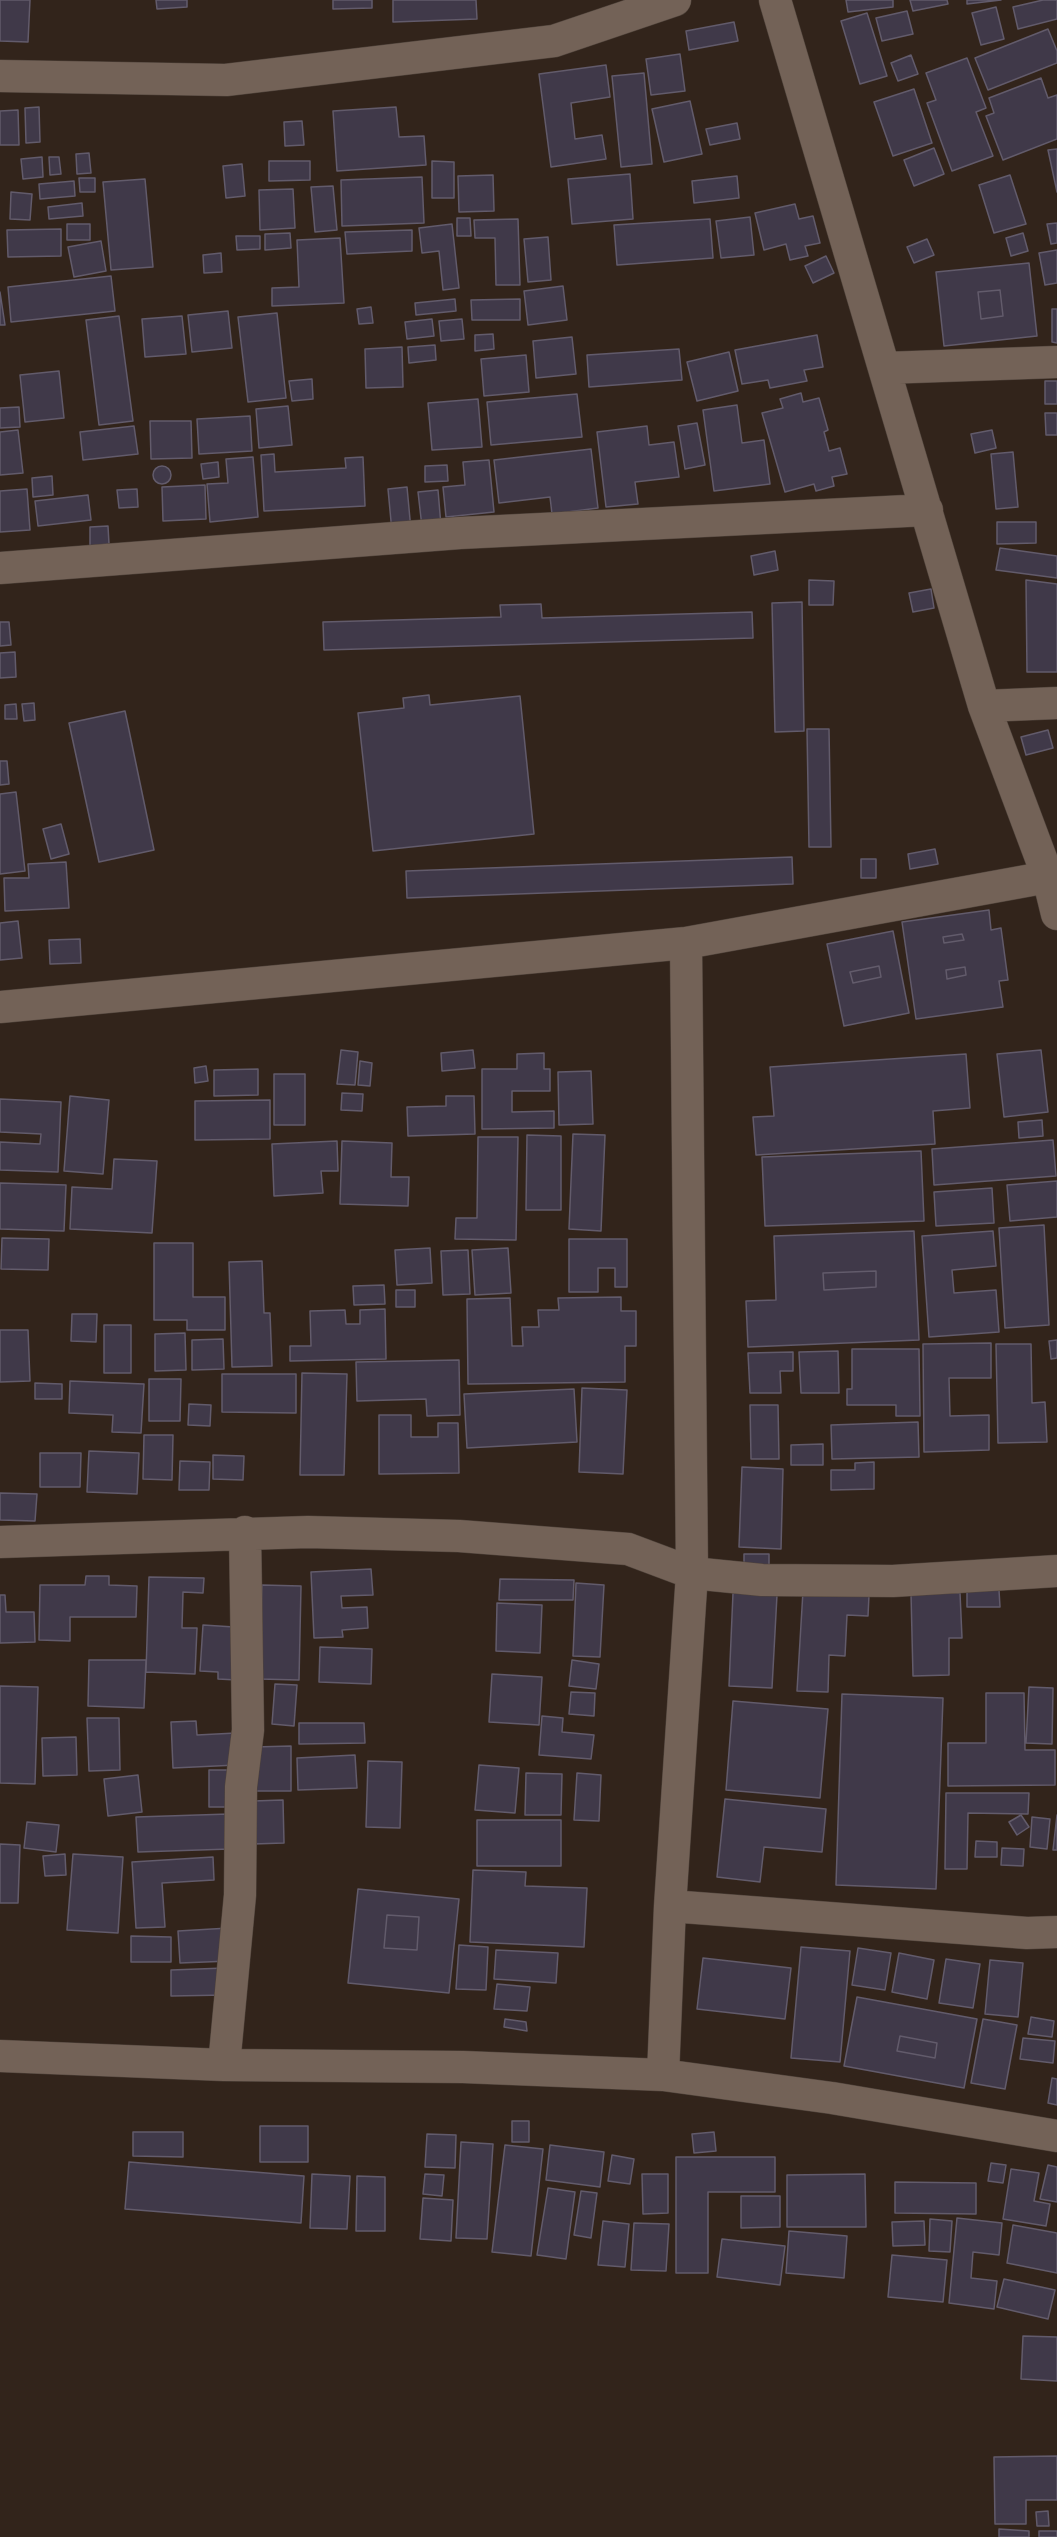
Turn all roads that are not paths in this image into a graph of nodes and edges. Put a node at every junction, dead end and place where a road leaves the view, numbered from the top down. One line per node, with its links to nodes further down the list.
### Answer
1 (675, 0): 3 (street)
2 (775, 0): 5 (street)
3 (0, 76)
4 (1057, 362): 5 (street)
5 (884, 368): 6 (street)
6 (927, 510): 7 (street); 9 (street)
7 (0, 568)
8 (1057, 703): 9 (street)
9 (984, 706): 10 (street)
10 (1048, 877): 11 (street); 12 (street)
11 (1057, 914)
12 (686, 943): 13 (street); 17 (street)
13 (0, 1007)
14 (245, 1533): 15 (street); 17 (street); 21 (street)
15 (0, 1542)
16 (1057, 1571): 17 (street)
17 (692, 1573): 18 (street)
18 (670, 1906): 19 (street); 22 (street)
19 (1057, 1932)
20 (0, 2056): 21 (street)
21 (224, 2065): 22 (street)
22 (663, 2075): 23 (street)
23 (1057, 2136)

